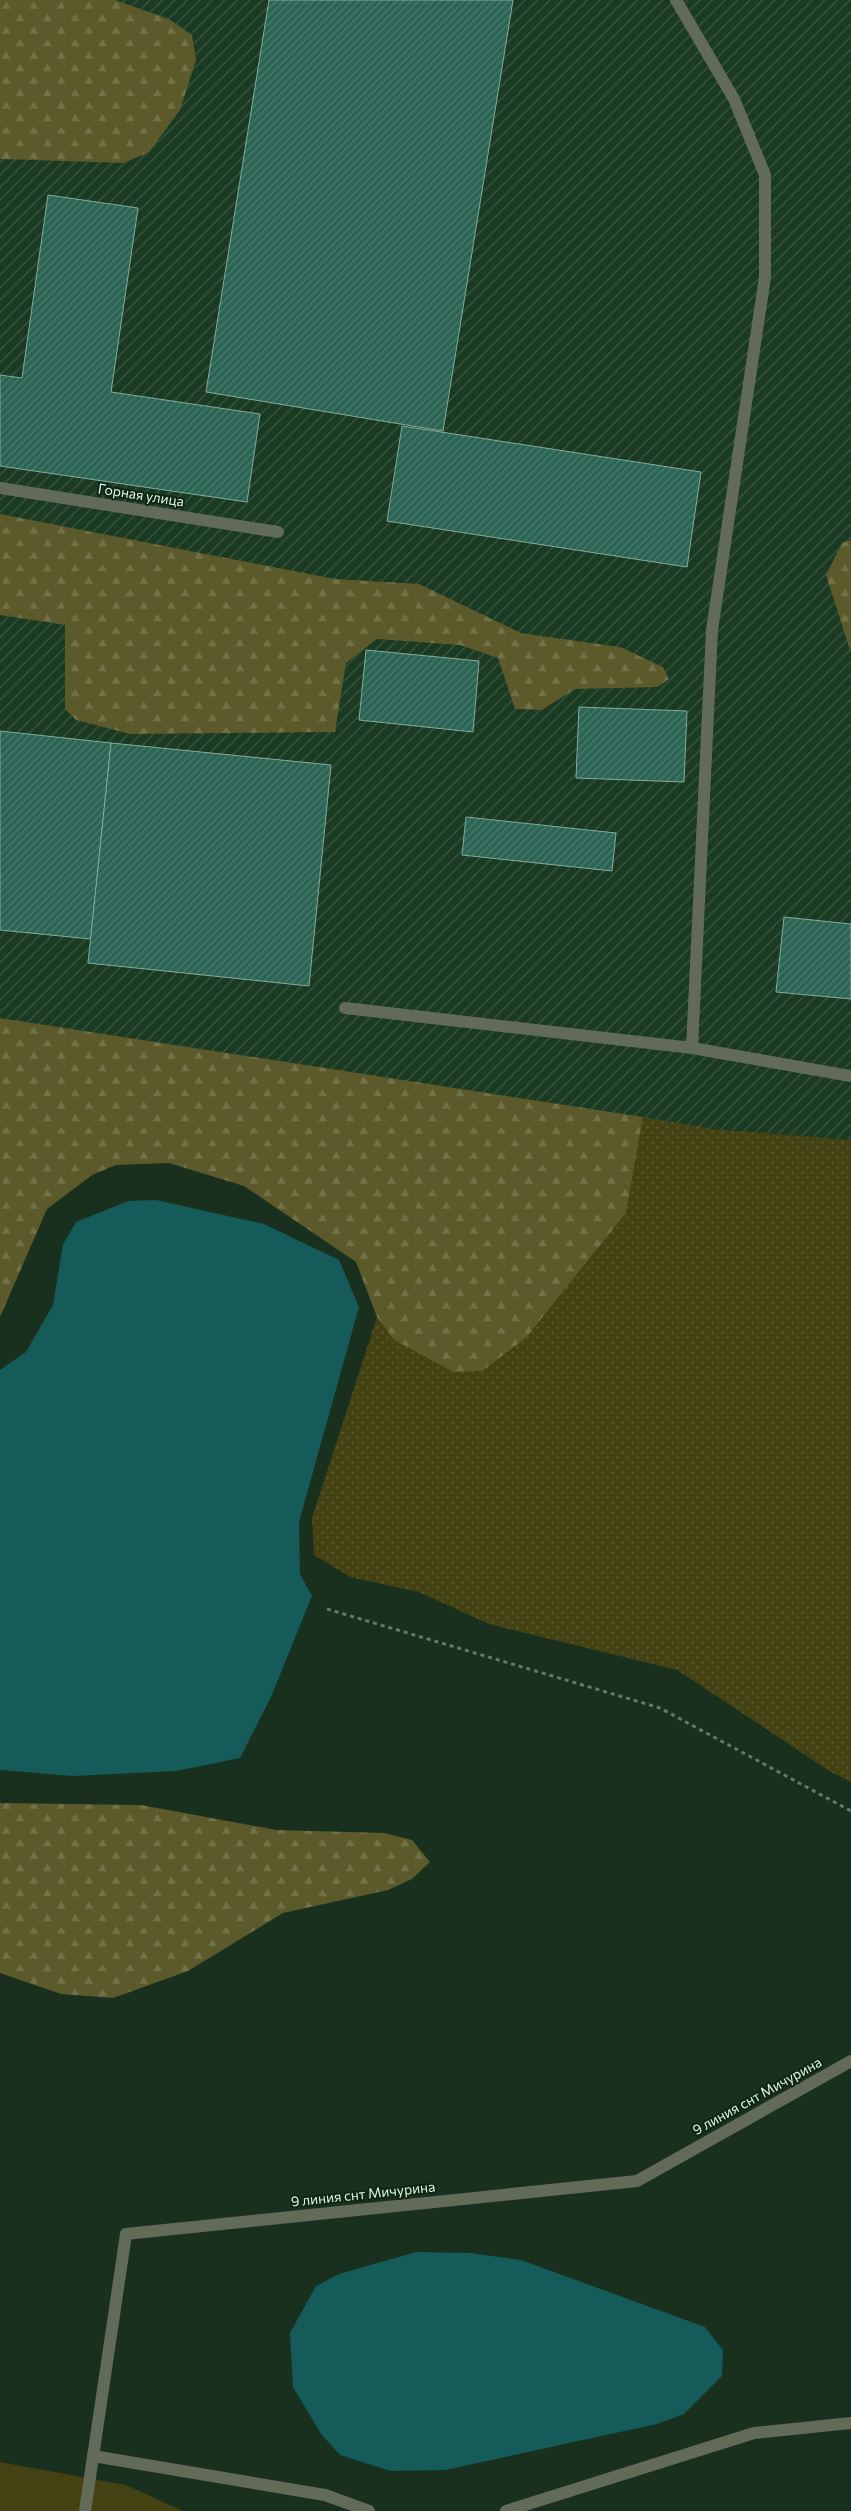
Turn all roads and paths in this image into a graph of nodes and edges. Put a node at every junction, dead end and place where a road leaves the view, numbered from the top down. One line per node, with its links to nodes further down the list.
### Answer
1 (676, 0): 5 (street)
2 (0, 488): 3 (street, Горная улица)
3 (278, 532)
4 (345, 1008): 5 (street)
5 (692, 1048): 6 (street)
6 (851, 1076)
7 (327, 1609): 8 (path)
8 (851, 1811)
9 (851, 2061): 11 (street, 9 линия снт Мичурина)
10 (851, 2423): 14 (street)
11 (93, 2456): 12 (street, 9 линия снт Мичурина); 13 (street)
12 (85, 2511)
13 (369, 2511)
14 (506, 2511)

